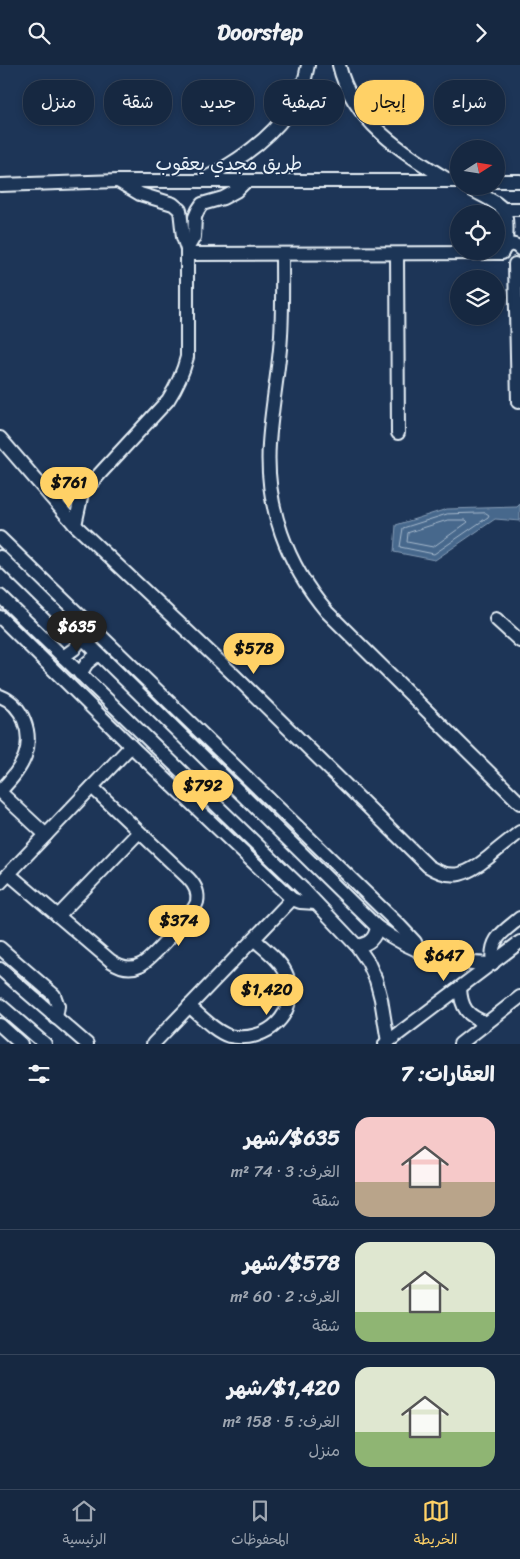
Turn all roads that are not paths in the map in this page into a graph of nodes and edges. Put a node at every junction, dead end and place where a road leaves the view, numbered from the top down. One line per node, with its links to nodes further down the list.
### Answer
1 (308, 65): 9 (street)
2 (339, 65): 3 (street)
3 (450, 179)
4 (118, 181): 9 (street, طريق مجدي يعقوب); 10 (street, طريق مجدي يعقوب); 16 (street)
5 (246, 181): 6 (street, طريق مجدي يعقوب); 9 (street, طريق مجدي يعقوب); 13 (street)
6 (450, 181)
7 (505, 181): 8 (street)
8 (520, 181)
9 (199, 182)
10 (0, 185)
11 (479, 195): 12 (street)
12 (499, 205)
13 (198, 209): 16 (street); 21 (street)
14 (505, 209): 15 (street)
15 (520, 209)
16 (180, 210): 21 (street)
17 (505, 212): 18 (street)
18 (505, 232)
19 (520, 249): 20 (street)
20 (505, 250)
21 (187, 252): 23 (street); 30 (street)
22 (450, 252): 24 (street)
23 (282, 254): 24 (street); 50 (street)
24 (397, 254): 28 (street)
25 (504, 260): 26 (street)
26 (517, 261): 27 (street)
27 (518, 402)
28 (398, 433)
29 (0, 438): 31 (street)
30 (82, 493): 31 (street); 32 (street)
31 (51, 497): 32 (street)
32 (75, 525): 51 (street)
33 (0, 538): 64 (street)
34 (0, 557): 39 (street)
35 (0, 596): 36 (street)
36 (14, 610): 37 (street); 42 (street)
37 (2, 619): 46 (street)
38 (496, 619): 40 (street)
39 (82, 638): 41 (street); 42 (street)
40 (520, 641)
41 (98, 654): 43 (street); 59 (street)
42 (63, 657): 43 (street)
43 (80, 674): 45 (street)
44 (0, 696): 49 (street)
45 (114, 706): 46 (street); 56 (street)
46 (103, 717): 47 (street)
47 (131, 746): 48 (street); 55 (street)
48 (92, 787): 52 (street); 53 (street)
49 (0, 792): 53 (street)
50 (520, 803)
51 (520, 831)
52 (139, 832): 57 (street); 57 (street)
53 (46, 835): 54 (street)
54 (4, 878): 57 (street)
55 (292, 899): 56 (street); 60 (street)
56 (316, 903): 62 (street)
57 (58, 916)
58 (520, 919): 65 (street)
59 (377, 927): 62 (street); 64 (street)
60 (254, 939): 70 (street); 70 (street)
61 (520, 942): 65 (street)
62 (357, 946): 74 (street)
63 (0, 948): 71 (street)
64 (419, 952): 65 (street)
65 (493, 963): 67 (street)
66 (0, 969): 71 (street)
67 (460, 988): 72 (street); 74 (street)
68 (520, 997): 72 (street)
69 (0, 1005): 76 (street)
70 (189, 1006): 78 (street)
71 (56, 1018): 77 (street)
72 (487, 1023): 79 (street)
73 (0, 1025): 75 (street)
74 (387, 1043)
75 (21, 1044)
76 (45, 1044)
77 (87, 1044)
78 (152, 1044)
79 (460, 1044)

